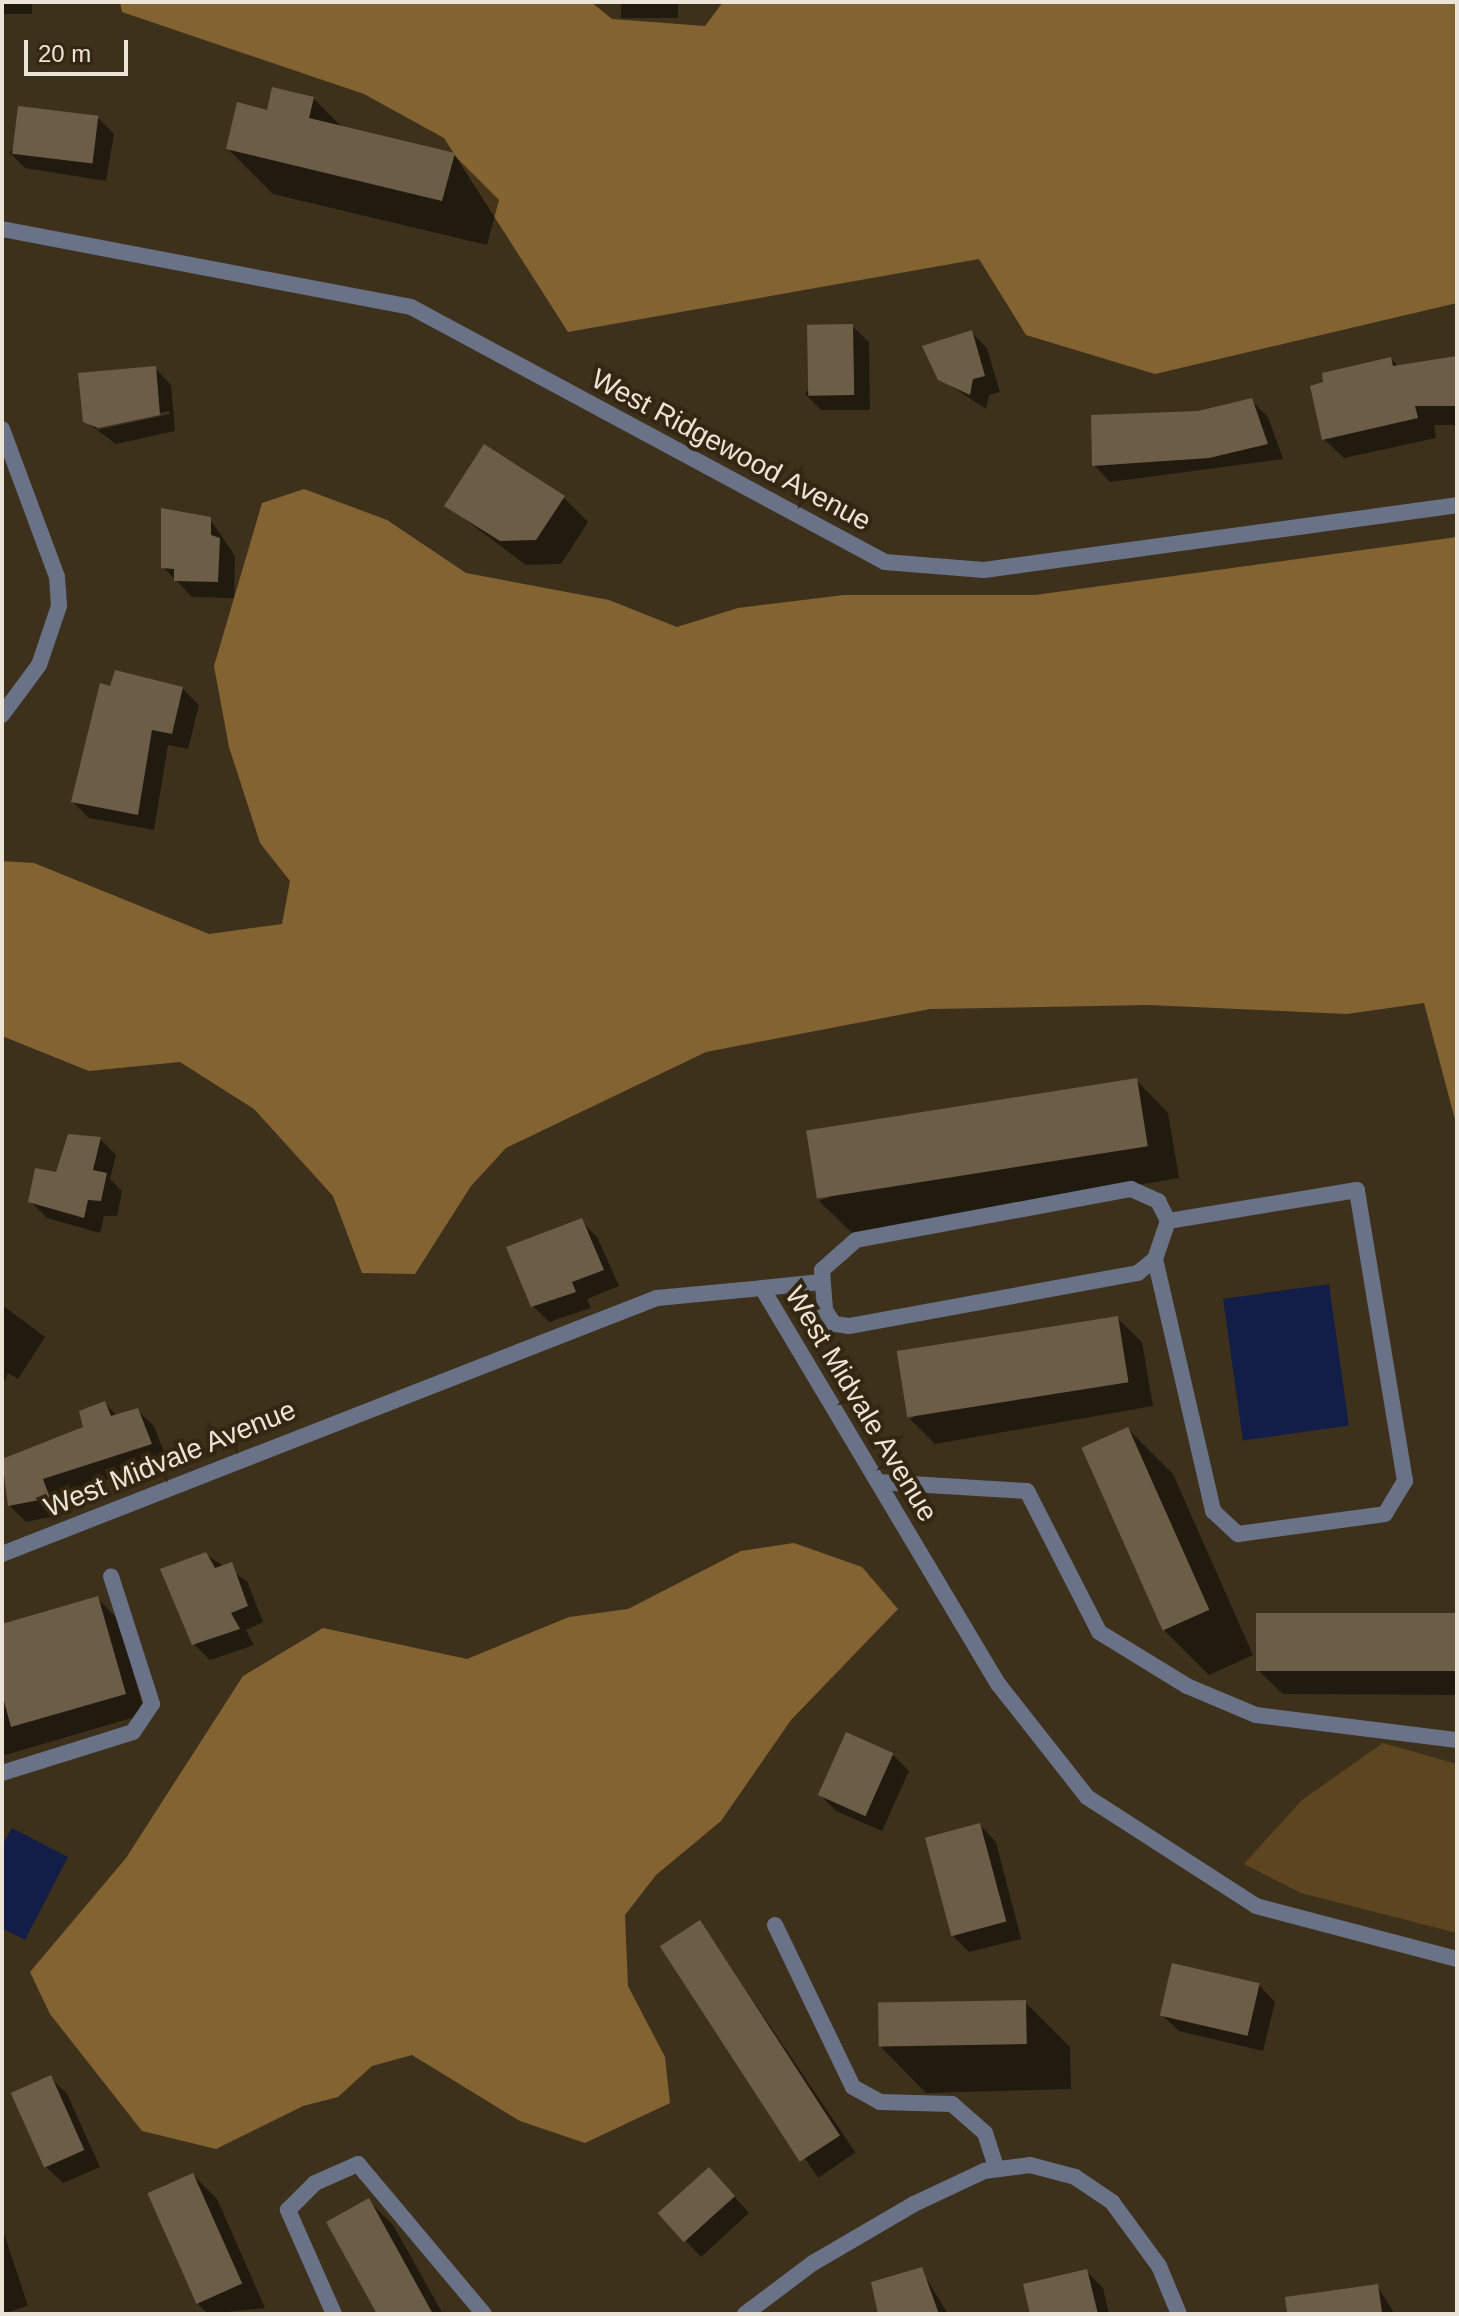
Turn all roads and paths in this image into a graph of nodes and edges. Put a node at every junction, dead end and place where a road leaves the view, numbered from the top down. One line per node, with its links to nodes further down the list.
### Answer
1 (2, 229): 3 (street, West Ridgewood Avenue)
2 (2, 429): 4 (street)
3 (1457, 505)
4 (2, 715)
5 (1168, 1221): 6 (street); 6 (street); 7 (street)
6 (1155, 1259): 7 (street)
7 (821, 1282): 8 (street)
8 (762, 1288): 9 (street, West Midvale Avenue); 10 (street, West Midvale Avenue)
9 (878, 1482): 12 (street); 15 (street, West Midvale Avenue)
10 (2, 1554)
11 (111, 1576): 13 (street)
12 (1457, 1740)
13 (2, 1773)
14 (775, 1925): 16 (street)
15 (1457, 1959)
16 (997, 2169): 19 (street); 20 (street)
17 (334, 2314): 18 (street)
18 (484, 2314)
19 (745, 2314)
20 (1179, 2314)

